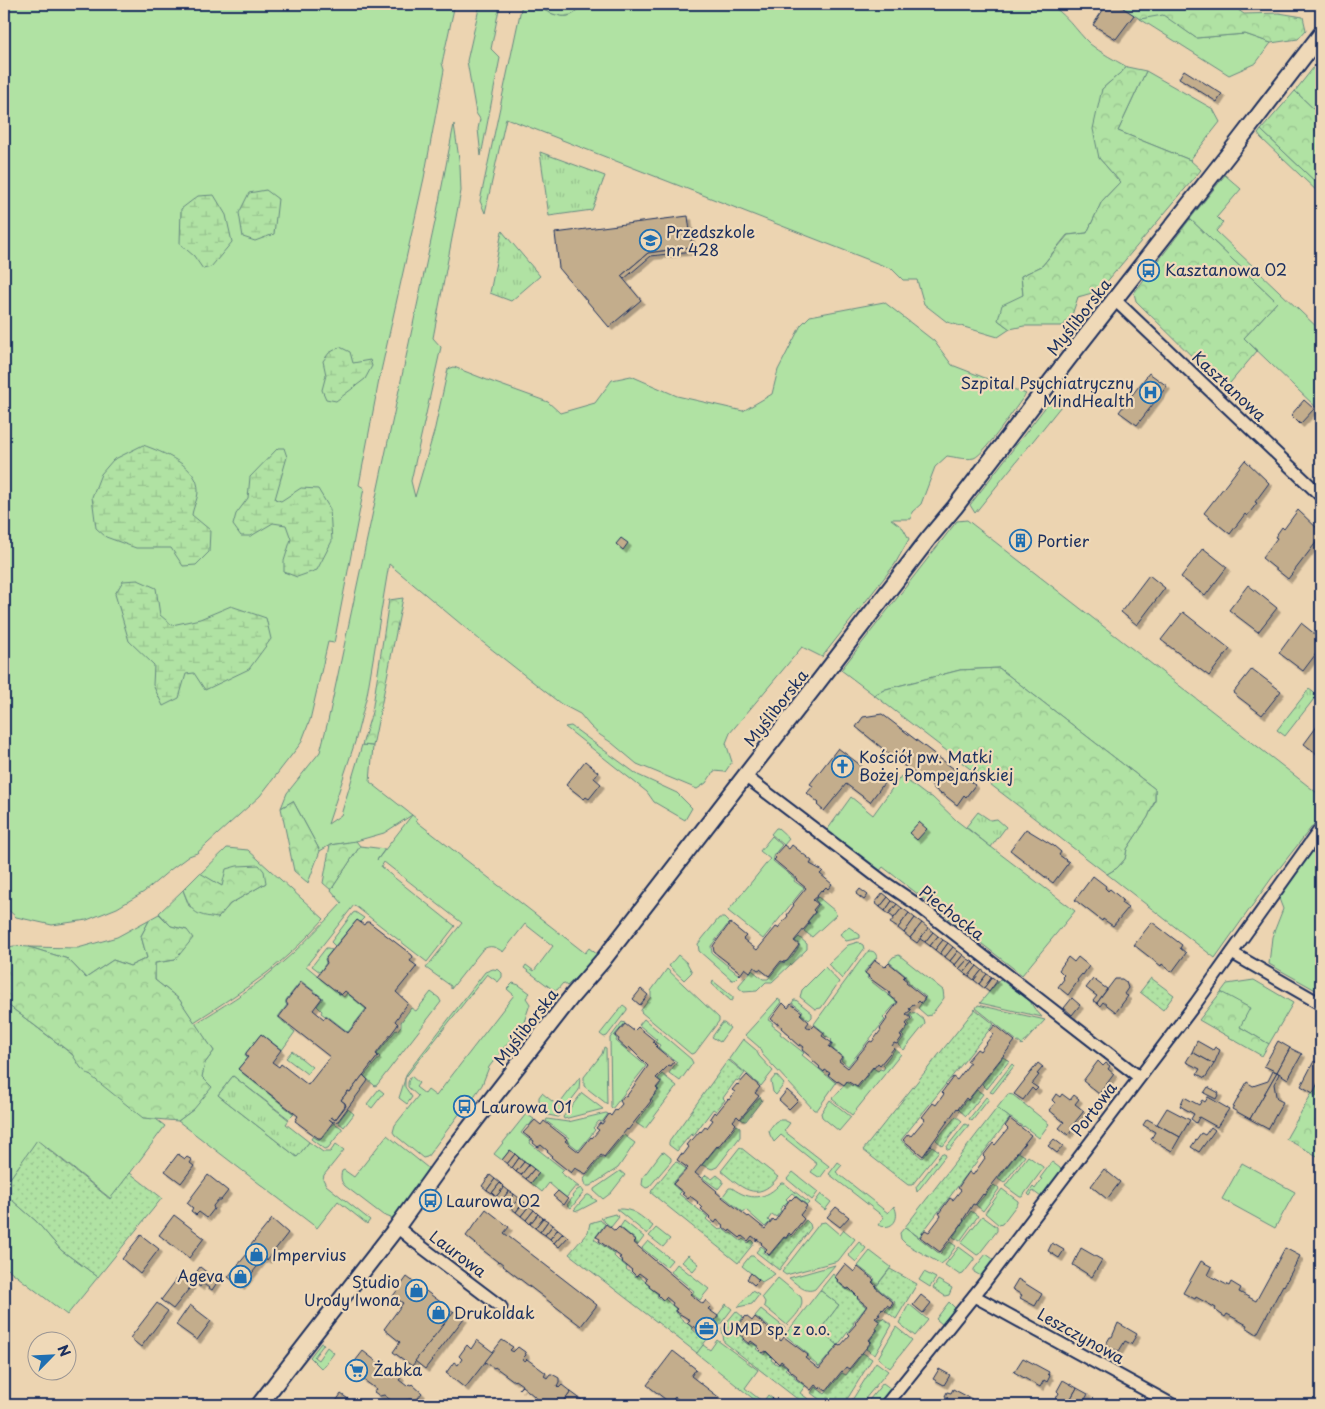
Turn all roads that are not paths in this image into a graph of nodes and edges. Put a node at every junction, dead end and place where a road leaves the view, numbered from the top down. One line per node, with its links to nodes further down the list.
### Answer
1 (1321, 34): 2 (street, Myśliborska)
2 (1115, 300): 3 (street, Kasztanowa); 4 (street, Myśliborska)
3 (1321, 496)
4 (745, 776): 8 (street, Piechocka); 9 (street, Myśliborska)
5 (1321, 828): 6 (street, Portowa)
6 (1232, 952): 7 (street); 8 (street, Portowa)
7 (1321, 1004)
8 (1138, 1077): 10 (street, Portowa)
9 (397, 1227): 11 (street, Laurowa); 12 (street, Myśliborska)
10 (974, 1296): 13 (street, Portowa); 14 (street, Leszczynowa)
11 (501, 1307)
12 (259, 1405)
13 (886, 1405)
14 (1173, 1405)

